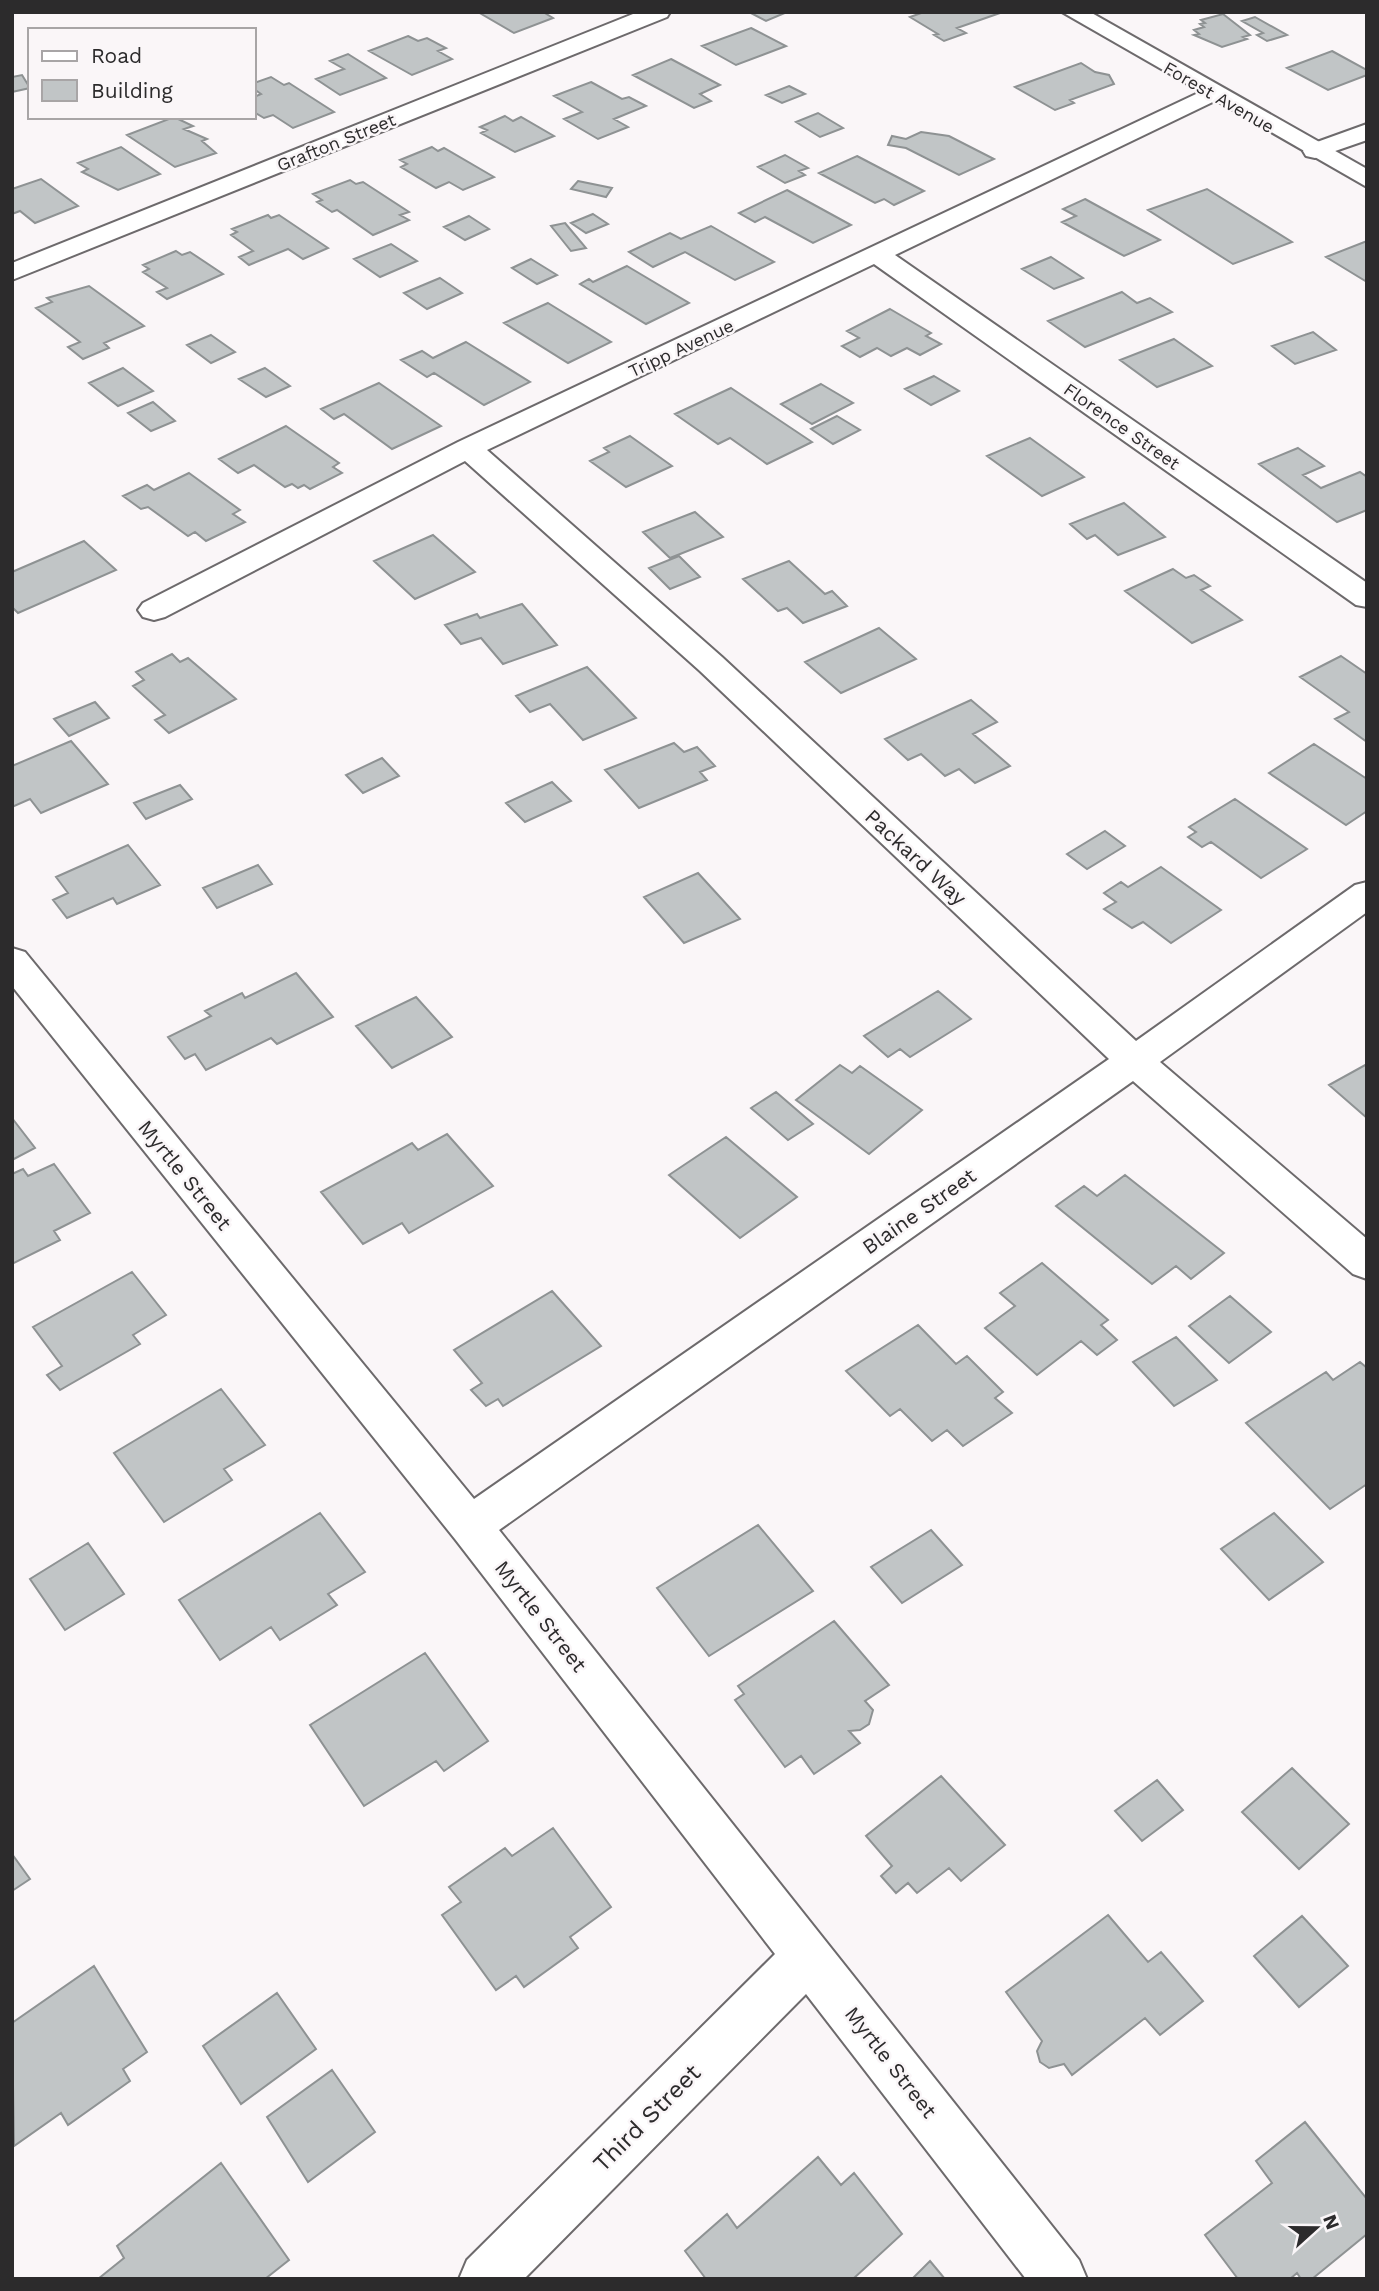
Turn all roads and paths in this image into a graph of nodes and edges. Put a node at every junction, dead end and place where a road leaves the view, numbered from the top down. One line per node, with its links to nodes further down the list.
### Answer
1 (659, 12): 8 (street, Grafton Street)
2 (1073, 12): 3 (street, Forest Avenue)
3 (1213, 93): 5 (street, Forest Avenue); 7 (street, Tripp Avenue)
4 (1367, 131): 5 (street)
5 (1315, 151): 6 (street, Forest Avenue)
6 (1367, 180)
7 (878, 255): 9 (street, Tripp Avenue); 10 (street, Florence Street)
8 (12, 272)
9 (468, 448): 11 (street, Tripp Avenue); 14 (street, Packard Way)
10 (1367, 598)
11 (154, 610)
12 (1367, 894): 14 (street, Blaine Street)
13 (12, 961): 16 (street, Myrtle Street)
14 (1134, 1061): 15 (street, Packard Way); 16 (street, Blaine Street)
15 (1367, 1263)
16 (470, 1526): 17 (street, Myrtle Street)
17 (808, 1956): 18 (street, Third Street); 19 (street, Myrtle Street)
18 (486, 2279)
19 (1060, 2279)

